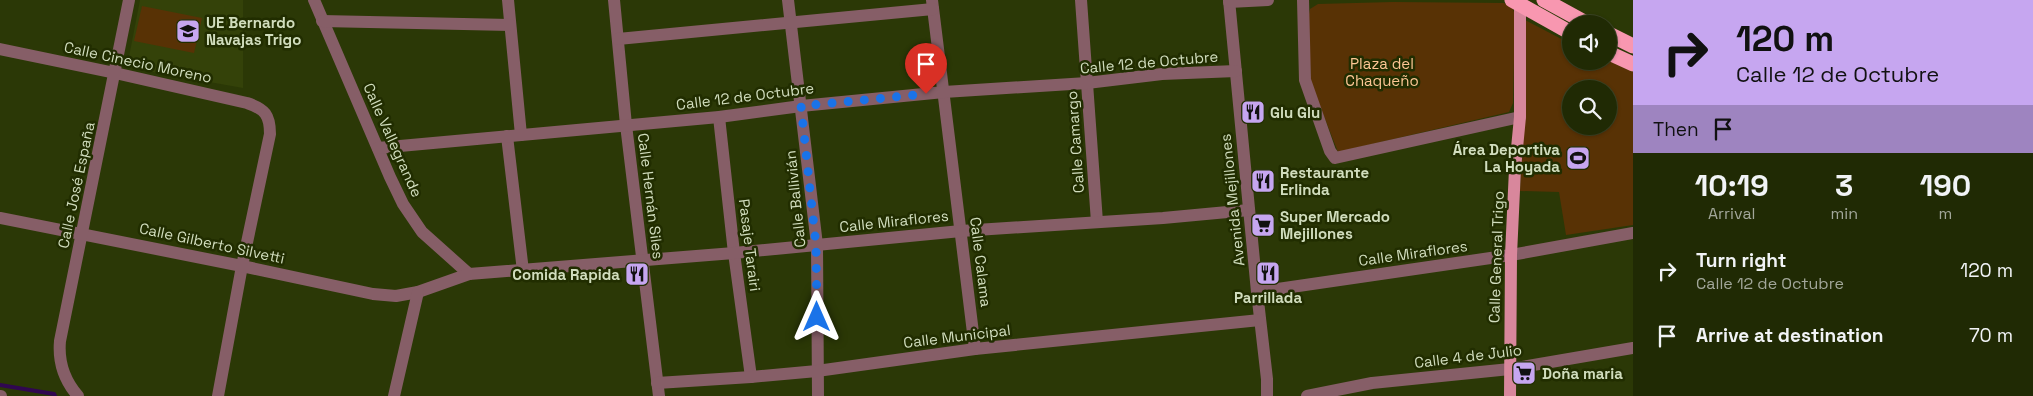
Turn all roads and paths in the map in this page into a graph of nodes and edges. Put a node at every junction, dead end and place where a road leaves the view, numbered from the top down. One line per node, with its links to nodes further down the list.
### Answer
1 (129, 0): 25 (street, Calle José España)
2 (314, 0): 14 (street, Calle Vallegrande)
3 (508, 0): 15 (street)
4 (614, 0): 19 (street, Calle Hernán Siles)
5 (788, 0): 16 (street, Calle Ballivián)
6 (1081, 0): 26 (street, Calle Camargo)
7 (1268, 0): 10 (street)
8 (1303, 0): 30 (street)
9 (1544, 0): 13 (highway)
10 (1229, 1): 24 (street, Avenida Mejillones)
11 (1517, 1): 17 (highway); 30 (main road, Calle General Trigo)
12 (932, 5): 16 (street); 27 (street, Calle Calama)
13 (1572, 15)
14 (322, 21): 15 (street); 34 (street, Calle Vallegrande)
15 (510, 24): 32 (street)
16 (791, 24): 19 (street); 28 (street, Calle Ballivián)
17 (1562, 28)
18 (1617, 38): 20 (highway)
19 (618, 39): 31 (street, Calle Hernán Siles)
20 (1633, 46)
21 (0, 49): 25 (street, Calle Cinecio Moreno)
22 (1617, 57): 23 (highway)
23 (1633, 64)
24 (1236, 71): 26 (street, Calle 12 de Octubre); 35 (street, Avenida Mejillones)
25 (115, 73): 39 (street, Calle José España); 45 (street, Calle Cinecio Moreno)
26 (1087, 84): 27 (street, Calle 12 de Octubre); 37 (street, Calle Camargo)
27 (944, 92): 28 (street, Calle 12 de Octubre); 38 (street, Calle Calama)
28 (801, 106): 29 (street, Calle 12 de Octubre); 41 (street, Calle Ballivián)
29 (719, 117): 31 (street, Calle 12 de Octubre); 42 (street, Pasaje Tarairi)
30 (1520, 117): 43 (main road, Calle General Trigo)
31 (626, 125): 32 (street, Calle 12 de Octubre); 44 (street, Calle Hernán Siles)
32 (521, 134): 33 (street, Calle 12 de Octubre)
33 (507, 136): 34 (street, Calle 12 de Octubre); 46 (street)
34 (378, 148): 47 (street, Calle Vallegrande)
35 (1249, 210): 37 (street, Calle Miraflores); 50 (street, Avenida Mejillones)
36 (0, 218): 39 (street, Calle Gilberto Silvetti)
37 (1097, 222): 38 (street, Calle Miraflores)
38 (960, 231): 41 (street, Calle Miraflores); 53 (street, Calle Calama)
39 (82, 233): 45 (street, Calle Gilberto Silvetti); 58 (street, Calle José España)
40 (1633, 233): 43 (street, Calle Miraflores)
41 (816, 245): 42 (street, Calle Miraflores); 55 (street, Calle Ballivián)
42 (734, 253): 44 (street, Calle Miraflores); 56 (street, Pasaje Tarairi)
43 (1511, 255): 50 (street, Calle Miraflores); 54 (main road, Calle General Trigo)
44 (644, 260): 46 (street, Calle Miraflores); 57 (street, Calle Hernán Siles)
45 (242, 266): 49 (street, Calle Gilberto Silvetti); 59 (street)
46 (523, 270): 47 (street, Calle Miraflores)
47 (469, 274): 48 (street, Calle Miraflores)
48 (454, 280): 49 (street, Calle Gilberto Silvetti)
49 (418, 292): 60 (street)
50 (1257, 292): 51 (street, Avenida Mejillones)
51 (1260, 320): 53 (street, Calle Municipal); 63 (street, Avenida Mejillones)
52 (1633, 348): 54 (street, Calle 4 de Julio)
53 (975, 349): 55 (street, Calle Municipal)
54 (1510, 369): 64 (street, Calle 4 de Julio); 65 (main road, Calle General Trigo)
55 (817, 371): 56 (street, Calle Municipal); 62 (street, Calle Ballivián)
56 (751, 377): 57 (street, Calle Municipal)
57 (657, 383): 61 (street, Calle Hernán Siles)
58 (78, 396)
59 (218, 396)
60 (394, 396)
61 (659, 396)
62 (818, 396)
63 (1267, 396)
64 (1307, 396)
65 (1510, 396)

